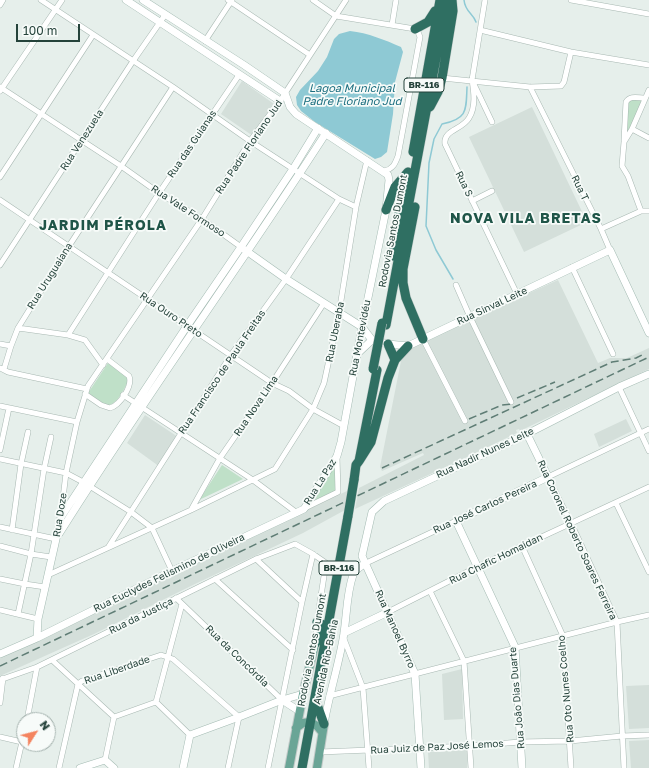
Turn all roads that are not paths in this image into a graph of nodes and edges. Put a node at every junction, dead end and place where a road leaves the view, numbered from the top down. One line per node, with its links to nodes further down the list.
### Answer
1 (3, 0): 16 (street)
2 (41, 0): 17 (street)
3 (62, 0): 17 (street)
4 (126, 0): 21 (street)
5 (143, 0): 19 (street)
6 (313, 0): 20 (street)
7 (346, 0): 20 (street, Rua Padre Floriano Jud)
8 (396, 0): 22 (street)
9 (440, 0): 23 (highway); 55 (highway, Rodovia Santos Dumont / BR-116)
10 (446, 0): 43 (highway, Rodovia Santos Dumont / BR-116)
11 (452, 0): 32 (highway)
12 (485, 0): 24 (street)
13 (571, 0): 15 (street)
14 (230, 1): 26 (street); 28 (street)
15 (578, 1): 18 (street)
16 (0, 5)
17 (55, 10): 25 (street); 36 (street)
18 (649, 14)
19 (165, 15): 21 (street, Rua Venezuela); 26 (street)
20 (336, 16): 22 (street); 28 (street, Rua Padre Floriano Jud)
21 (160, 23): 29 (street, Rua Venezuela); 31 (street)
22 (392, 24): 23 (street)
23 (415, 29): 56 (street)
24 (480, 30): 27 (street); 33 (street)
25 (93, 35): 29 (street); 41 (street)
26 (205, 41): 38 (street)
27 (571, 52): 30 (street); 35 (street)
28 (310, 55): 38 (street, Rua Padre Floriano Jud)
29 (133, 61): 34 (street); 49 (street, Rua Venezuela)
30 (649, 65)
31 (239, 75): 40 (street); 42 (street, Rua das Guianas)
32 (442, 78): 33 (street); 43 (highway)
33 (472, 80): 35 (street); 44 (street); 63 (street, Rua S)
34 (173, 87): 42 (street); 53 (street, Rua Uruguaiana)
35 (530, 88): 71 (street, Rua T)
36 (1, 89): 41 (street, Rua Vale Formoso)
37 (649, 90): 39 (street)
38 (285, 93): 40 (street)
39 (645, 98): 46 (street); 51 (street)
40 (284, 101): 45 (street); 50 (street, Rua Padre Floriano Jud)
41 (41, 114): 49 (street, Rua Vale Formoso); 58 (street)
42 (212, 115): 50 (street); 60 (street, Rua das Guianas)
43 (426, 116): 55 (highway, Rodovia Santos Dumont / BR-116)
44 (492, 122)
45 (318, 128): 47 (street); 54 (street)
46 (632, 129): 48 (street); 51 (street)
47 (326, 133): 52 (street); 57 (street)
48 (649, 138)
49 (82, 140): 53 (street, Rua Vale Formoso); 70 (street, Rua Venezuela)
50 (250, 141): 54 (street); 69 (street, Rua Padre Floriano Jud)
51 (624, 142): 66 (street)
52 (367, 160): 56 (street); 64 (street, Rua Uberaba)
53 (121, 166): 60 (street, Rua Vale Formoso); 72 (street, Rua Uruguaiana)
54 (293, 169): 57 (street); 73 (street)
55 (413, 169): 65 (highway); 68 (highway, Rodovia Santos Dumont / BR-116); 86 (highway, Rodovia Santos Dumont / BR-116); 92 (highway)
56 (384, 171): 65 (street, Rua Montevidéu)
57 (300, 173): 61 (street); 75 (street)
58 (0, 177)
59 (492, 191): 63 (street)
60 (159, 193): 69 (street, Rua Vale Formoso); 78 (street, Rua das Guianas)
61 (339, 199): 64 (street); 79 (street, Rua Francisco de Paula Freitas)
62 (0, 200): 70 (street, Rua Ouro Preto)
63 (472, 201): 81 (street, Rua S)
64 (356, 207): 84 (street, Rua Uberaba)
65 (386, 210): 68 (highway); 87 (street, Rua Montevidéu)
66 (641, 211): 67 (street); 71 (street)
67 (649, 211)
68 (399, 214): 86 (highway, Rodovia Santos Dumont / BR-116)
69 (202, 219): 73 (street, Rua Vale Formoso); 82 (street, Rua Padre Floriano Jud)
70 (29, 220): 72 (street, Rua Ouro Preto); 76 (street, Rua Venezuela)
71 (601, 230): 74 (street, Rua T)
72 (69, 246): 78 (street, Rua Ouro Preto); 88 (street, Rua Uruguaiana)
73 (241, 247): 75 (street, Rua Vale Formoso); 89 (street)
74 (610, 250): 77 (street, Rua Sinval Leite); 90 (street, Rua T)
75 (248, 252): 79 (street, Rua Vale Formoso); 89 (street)
76 (0, 265)
77 (572, 268): 81 (street, Rua Sinval Leite); 99 (street)
78 (108, 272): 82 (street, Rua Ouro Preto); 91 (street, Rua das Guianas)
79 (286, 279): 83 (street, Rua Vale Formoso); 100 (street, Rua Francisco de Paula Freitas)
80 (456, 285): 85 (street)
81 (517, 294): 85 (street, Rua Sinval Leite)
82 (148, 299): 89 (street, Rua Ouro Preto); 101 (street, Rua Padre Floriano Jud)
83 (324, 303): 84 (street, Rua Vale Formoso); 106 (street, Rua Nova Lima)
84 (339, 313): 87 (street, Rua Vale Formoso); 114 (street, Rua Uberaba)
85 (470, 317): 92 (street, Rua Sinval Leite); 110 (street)
86 (384, 324): 129 (highway, Rodovia Santos Dumont / BR-116, bridge)
87 (362, 327): 93 (street, Rua Vale Formoso); 98 (street, Rua Montevidéu)
88 (18, 328): 91 (street); 96 (street, Rua Uruguaiana)
89 (190, 328): 100 (street, Rua Ouro Preto); 112 (street)
90 (649, 333)
91 (68, 335): 103 (street)
92 (423, 339): 97 (street, Rua Sinval Leite); 115 (street)
93 (372, 340): 95 (street); 98 (street)
94 (0, 344): 96 (street)
95 (388, 344): 97 (street); 102 (highway)
96 (11, 346): 104 (street, Rua Uruguaiana)
97 (408, 346): 102 (highway)
98 (357, 354): 117 (street, Rua Montevidéu)
99 (613, 354)
100 (231, 355): 106 (street, Rua Ouro Preto); 120 (street, Rua Francisco de Paula Freitas)
101 (107, 359): 103 (street, Rua Padre Floriano Jud); 109 (street)
102 (395, 360): 129 (highway)
103 (103, 365): 108 (street, Rua Padre Floriano Jud)
104 (2, 369): 108 (street)
105 (649, 374): 107 (street, Rua Nadir Nunes Leite)
106 (272, 383): 114 (street, Rua Ouro Preto); 127 (street, Rua Nova Lima)
107 (619, 387): 121 (street); 122 (street, Rua Nadir Nunes Leite)
108 (86, 391): 109 (street); 116 (street, Rua Doze)
109 (124, 395): 112 (street)
110 (511, 402)
111 (0, 406): 113 (street)
112 (139, 406): 120 (street); 135 (street)
113 (9, 408): 116 (street); 124 (street)
114 (313, 409): 117 (street, Rua Ouro Preto); 134 (street, Rua Uberaba)
115 (465, 421)
116 (77, 422): 132 (street, Rua Doze)
117 (344, 426): 126 (street, Rua Montevidéu)
118 (649, 429): 121 (street, Rua José Carlos Pereira)
119 (28, 432): 130 (street)
120 (181, 432): 127 (street); 141 (street, Rua Francisco de Paula Freitas)
121 (640, 433): 125 (street); 133 (street, Rua José Carlos Pereira)
122 (526, 434): 133 (street, Rua Coronel Roberto Soares Ferreira); 158 (street, Rua Nadir Nunes Leite)
123 (51, 437): 131 (street)
124 (0, 450)
125 (649, 451)
126 (337, 456): 137 (street, Rua Montevidéu); 139 (street, Rua La Paz)
127 (220, 458): 134 (street); 140 (street, Rua Nova Lima)
128 (0, 461): 130 (street)
129 (358, 463): 178 (highway, Rodovia Santos Dumont / BR-116, bridge)
130 (21, 464): 131 (street); 148 (street)
131 (44, 469): 132 (street); 149 (street)
132 (66, 473): 135 (street); 143 (street, Rua Doze)
133 (548, 478): 144 (street, Rua José Carlos Pereira); 145 (street, Rua Coronel Roberto Soares Ferreira)
134 (253, 480): 140 (street, Rua Uberaba); 142 (street)
135 (86, 484): 141 (street); 143 (street); 150 (street)
136 (649, 487): 138 (street, Rua Chafic Homaidan)
137 (338, 492): 139 (street, Rua Euclydes Felismino de Oliveira)
138 (616, 503): 145 (street, Rua Chafic Homaidan); 161 (street)
139 (304, 509): 142 (street, Rua Euclydes Felismino de Oliveira)
140 (191, 510): 147 (street, Rua Uberaba)
141 (131, 512): 147 (street); 153 (street, Rua Francisco de Paula Freitas)
142 (297, 513): 160 (street, Rua Euclydes Felismino de Oliveira)
143 (61, 517): 150 (street, Rua Doze)
144 (456, 521): 158 (street, Rua José Carlos Pereira); 159 (street, Rua João Dias Duarte)
145 (571, 523): 152 (street, Rua Chafic Homaidan); 177 (street, Rua Coronel Roberto Soares Ferreira)
146 (0, 527): 148 (street)
147 (152, 528): 153 (street, Rua Uberaba); 160 (street)
148 (12, 530): 149 (street)
149 (34, 536): 150 (street); 154 (street)
150 (56, 540): 156 (street, Rua Doze)
151 (0, 546): 154 (street)
152 (522, 546): 159 (street, Rua Chafic Homaidan); 180 (street, Rua Oto Nunes Coelho)
153 (108, 547): 162 (street, Rua Uberaba)
154 (31, 554): 156 (street); 165 (street)
155 (313, 554): 157 (street, Rua da Justiça); 169 (street); 176 (street, Avenida Rio-Bahia)
156 (52, 557): 162 (street, Rua Doze)
157 (256, 559): 164 (street, Rua da Justiça); 169 (street)
158 (364, 564): 172 (street, Rua Manoel Byrro); 179 (street, Avenida Rio-Bahia)
159 (477, 567): 167 (street, Rua Chafic Homaidan); 183 (street, Rua João Dias Duarte)
160 (172, 571): 181 (street, Rua Euclydes Felismino de Oliveira)
161 (649, 572)
162 (48, 575): 166 (street, Rua Doze)
163 (0, 579): 165 (street)
164 (215, 579): 168 (street, Rua da Justiça); 184 (street)
165 (25, 584): 166 (street); 173 (street)
166 (45, 587): 175 (street, Rua Doze)
167 (430, 591): 172 (street, Rua Chafic Homaidan); 188 (street)
168 (176, 598): 170 (street, Rua da Concórdia); 187 (street, Rua da Justiça)
169 (302, 602): 184 (street)
170 (182, 604): 186 (street); 197 (street, Rua da Concórdia)
171 (0, 610): 173 (street)
172 (388, 612): 179 (street, Rua Chafic Homaidan); 190 (street, Rua Manoel Byrro)
173 (18, 614): 175 (street)
174 (649, 615): 177 (street)
175 (38, 619): 181 (street, Rua Doze)
176 (317, 622): 178 (highway); 182 (street, Avenida Rio-Bahia)
177 (616, 622): 180 (street); 209 (street, Rua Coronel Roberto Soares Ferreira)
178 (328, 623): 182 (highway); 196 (highway, Rodovia Santos Dumont / BR-116)
179 (343, 636): 193 (street); 195 (street, Avenida Rio-Bahia)
180 (564, 636): 183 (street); 212 (street, Rua Oto Nunes Coelho)
181 (37, 638): 185 (street, Rua Euclydes Felismino de Oliveira)
182 (315, 644): 194 (main road, Avenida Rio-Bahia)
183 (515, 647): 188 (street); 213 (street, Rua João Dias Duarte)
184 (293, 650): 197 (street)
185 (0, 654)
186 (167, 657): 192 (street, Rua Liberdade); 198 (street); 203 (street)
187 (52, 660): 189 (street, Rua da Justiça); 192 (street)
188 (464, 661): 190 (street); 214 (street)
189 (37, 667): 191 (street, Rua da Justiça); 201 (street)
190 (415, 674): 193 (street); 215 (street, Rua Manoel Byrro)
191 (1, 679): 199 (street)
192 (78, 684): 202 (street); 221 (street, Rua Liberdade)
193 (363, 688): 195 (street); 216 (street)
194 (303, 694): 197 (street); 200 (main road, Avenida Rio-Bahia)
195 (329, 696): 206 (street, Avenida Rio-Bahia)
196 (314, 698): 204 (highway, Rodovia Santos Dumont / BR-116); 206 (highway)
197 (282, 700): 200 (street, Rua da Concórdia); 203 (street); 226 (street)
198 (156, 702): 202 (street); 207 (street)
199 (0, 704)
200 (299, 711): 205 (main road, Avenida Rio-Bahia)
201 (29, 712)
202 (114, 717): 219 (street)
203 (240, 717): 207 (street); 225 (street)
204 (310, 722): 205 (main road); 206 (main road); 228 (highway, Rodovia Santos Dumont / BR-116)
205 (296, 728): 227 (main road, Avenida Rio-Bahia)
206 (323, 728): 218 (main road, Avenida Rio-Bahia)
207 (190, 735): 224 (street)
208 (649, 735): 209 (street, Rua Juiz de Paz José Lemos)
209 (622, 736): 212 (street, Rua Juiz de Paz José Lemos); 235 (street, Rua Coronel Roberto Soares Ferreira)
210 (0, 737): 211 (street)
211 (16, 741)
212 (570, 741): 213 (street, Rua Juiz de Paz José Lemos); 234 (street, Rua Oto Nunes Coelho)
213 (520, 742): 214 (street, Rua Juiz de Paz José Lemos); 233 (street, Rua João Dias Duarte)
214 (470, 746): 215 (street, Rua Juiz de Paz José Lemos); 232 (street)
215 (420, 748): 216 (street, Rua Juiz de Paz José Lemos); 231 (street, Rua Manoel Byrro)
216 (368, 750): 218 (street, Rua Juiz de Paz José Lemos); 230 (street)
217 (20, 752): 220 (street)
218 (320, 752): 229 (main road, Avenida Rio-Bahia)
219 (105, 760): 222 (street); 223 (street)
220 (16, 768)
221 (59, 768)
222 (80, 768)
223 (114, 768)
224 (183, 768)
225 (228, 768)
226 (268, 768)
227 (289, 768)
228 (302, 768)
229 (317, 768)
230 (369, 768)
231 (421, 768)
232 (471, 768)
233 (522, 768)
234 (571, 768)
235 (624, 768)

